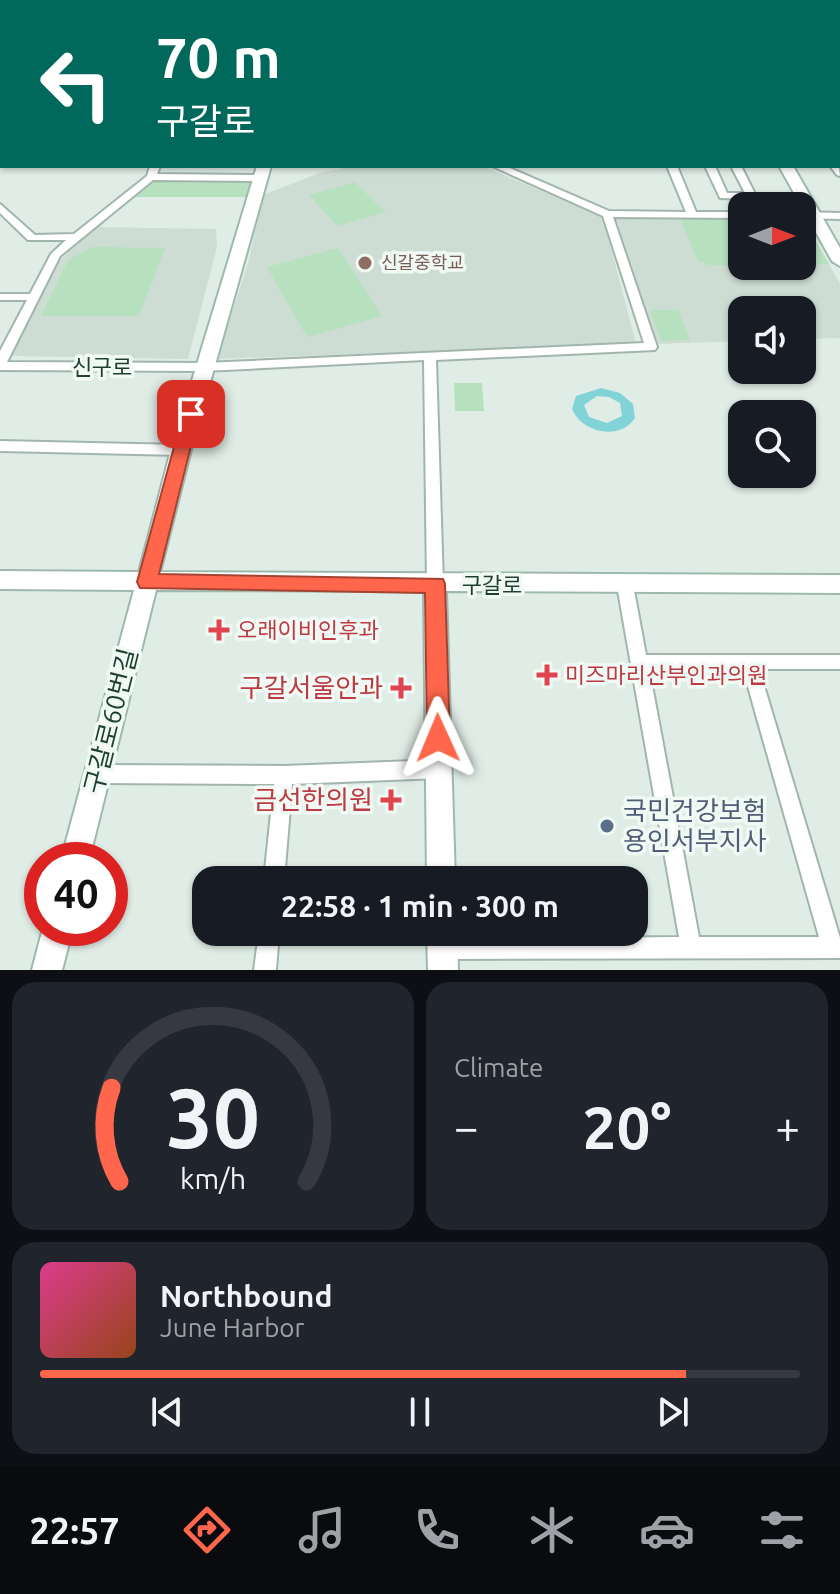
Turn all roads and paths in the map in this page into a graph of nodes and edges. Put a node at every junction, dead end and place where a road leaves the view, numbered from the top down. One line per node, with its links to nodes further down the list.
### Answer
1 (502, 168): 10 (street)
2 (673, 168): 11 (street)
3 (711, 168): 4 (street)
4 (737, 168)
5 (787, 168): 8 (street)
6 (153, 172): 7 (street); 16 (street)
7 (262, 172): 22 (street, 구갈로60번길)
8 (798, 192)
9 (0, 207): 16 (street)
10 (607, 214): 11 (street); 20 (street, 신구로)
11 (692, 214): 12 (street)
12 (728, 215)
13 (816, 215): 14 (street)
14 (840, 216)
15 (816, 226): 17 (street)
16 (75, 237): 19 (street)
17 (840, 261)
18 (0, 297): 19 (street)
19 (33, 297): 21 (street)
20 (430, 356): 22 (street, 신구로); 27 (street)
21 (0, 364): 22 (street, 신구로)
22 (204, 367): 24 (street, 구갈로60번길)
23 (0, 446): 24 (street)
24 (181, 450): 26 (street, 구갈로60번길)
25 (0, 580): 26 (street, 구갈로)
26 (147, 582): 27 (street, 구갈로); 34 (street, 구갈로60번길)
27 (435, 584): 29 (street, 구갈로); 33 (street)
28 (840, 584): 29 (street, 구갈로)
29 (625, 585): 30 (street)
30 (639, 662): 31 (street); 41 (street)
31 (749, 662): 32 (street); 42 (street)
32 (840, 662)
33 (439, 769): 35 (street); 38 (street)
34 (97, 774): 35 (street); 36 (street, 구갈로60번길)
35 (284, 775): 37 (street)
36 (80, 842)
37 (275, 866)
38 (441, 866)
39 (53, 946): 44 (street)
40 (268, 946): 45 (street)
41 (691, 947): 42 (street); 43 (street)
42 (836, 948)
43 (442, 950)
44 (47, 970)
45 (265, 970)

